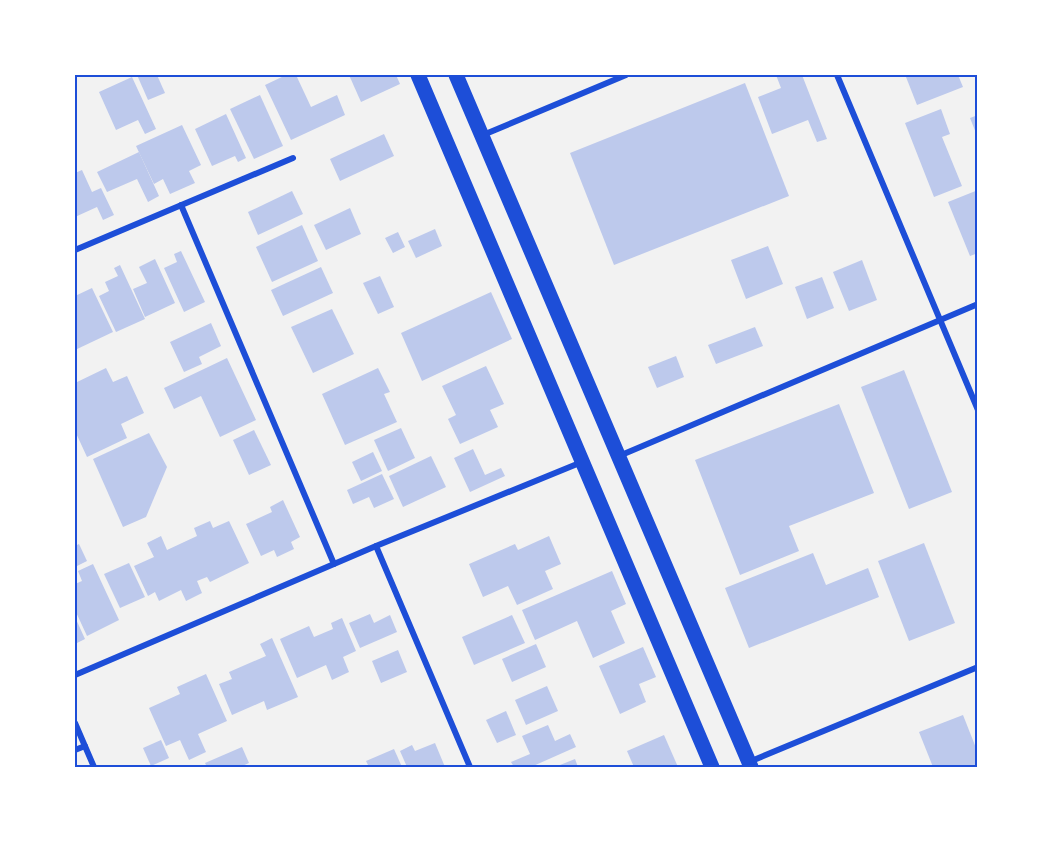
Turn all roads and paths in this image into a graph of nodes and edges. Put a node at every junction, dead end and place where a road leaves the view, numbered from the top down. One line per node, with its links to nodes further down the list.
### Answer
1 (418, 75): 13 (main road)
2 (456, 75): 5 (main road)
3 (626, 75): 5 (street)
4 (837, 75): 10 (street)
5 (482, 136): 12 (main road)
6 (293, 158): 7 (street)
7 (181, 205): 8 (street); 15 (street)
8 (75, 250)
9 (978, 304): 10 (street)
10 (940, 320): 11 (street); 12 (street)
11 (978, 410)
12 (619, 456): 21 (main road)
13 (582, 462): 14 (street); 24 (main road)
14 (376, 546): 15 (street); 23 (street)
15 (334, 564): 17 (street)
16 (978, 667): 21 (street)
17 (75, 675)
18 (75, 723): 19 (street)
19 (85, 746): 20 (street); 22 (street)
20 (75, 750)
21 (749, 764)
22 (94, 767)
23 (470, 767)
24 (712, 767)

